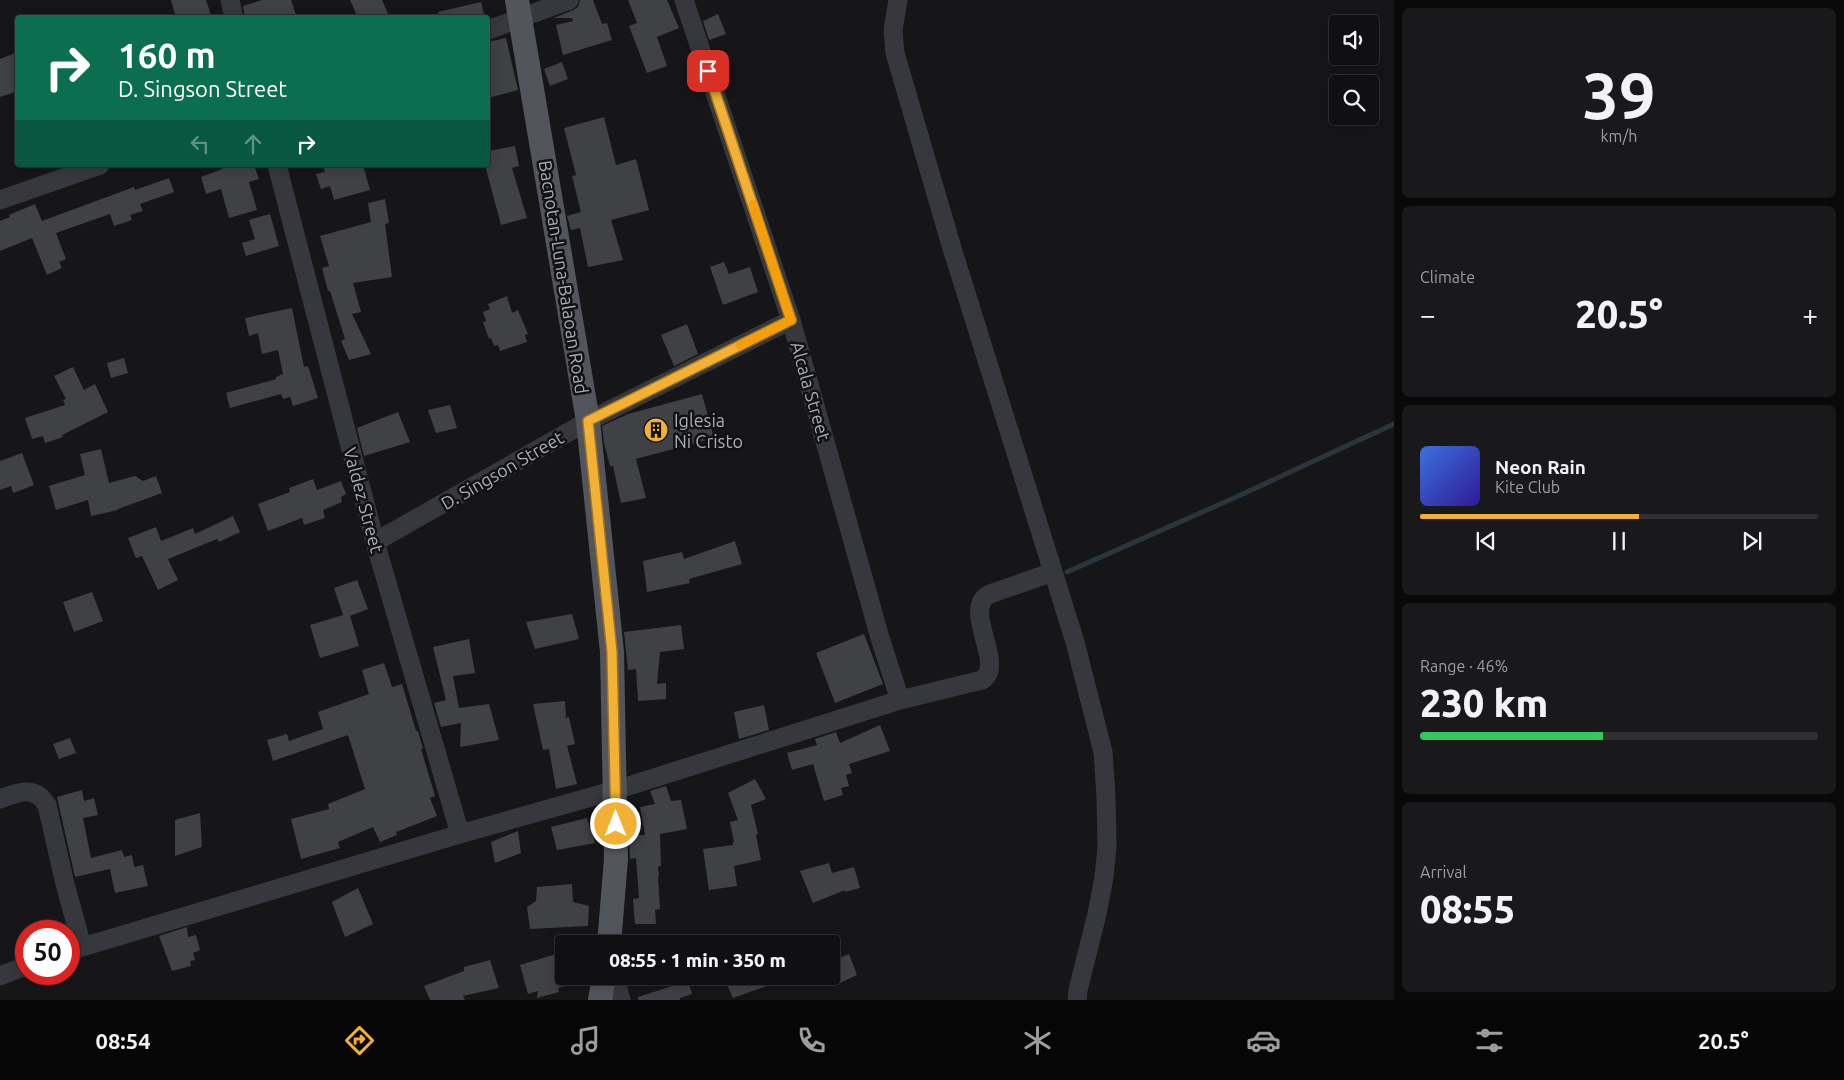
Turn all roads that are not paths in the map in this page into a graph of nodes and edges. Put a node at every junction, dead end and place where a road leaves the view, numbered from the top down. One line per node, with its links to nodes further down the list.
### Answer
1 (230, 0): 6 (street)
2 (569, 0): 5 (street)
3 (684, 0): 11 (street, Alcala Street)
4 (898, 0): 14 (street)
5 (519, 9): 7 (street); 12 (main road, Bacnotan-Luna-Balaoan Road)
6 (233, 15)
7 (490, 29)
8 (94, 167): 10 (street)
9 (278, 167): 13 (street, Valdez Street)
10 (0, 200)
11 (791, 320): 12 (street, D. Singson Street); 15 (street, Alcala Street)
12 (588, 421): 13 (street, D. Singson Street); 16 (main road, Bacnotan-Luna-Balaoan Road)
13 (375, 542): 18 (street, Valdez Street)
14 (1052, 572): 15 (street); 28 (street)
15 (900, 700): 16 (street)
16 (616, 790): 18 (street); 20 (main road, Bacnotan-Luna-Balaoan Road)
17 (0, 799): 19 (street)
18 (460, 834): 21 (street)
19 (71, 920)
20 (609, 935)
21 (80, 947)
22 (15, 970): 23 (street)
23 (0, 976)
24 (602, 985): 26 (main road)
25 (617, 985): 27 (street)
26 (600, 1000)
27 (621, 1000)
28 (1077, 1000)

